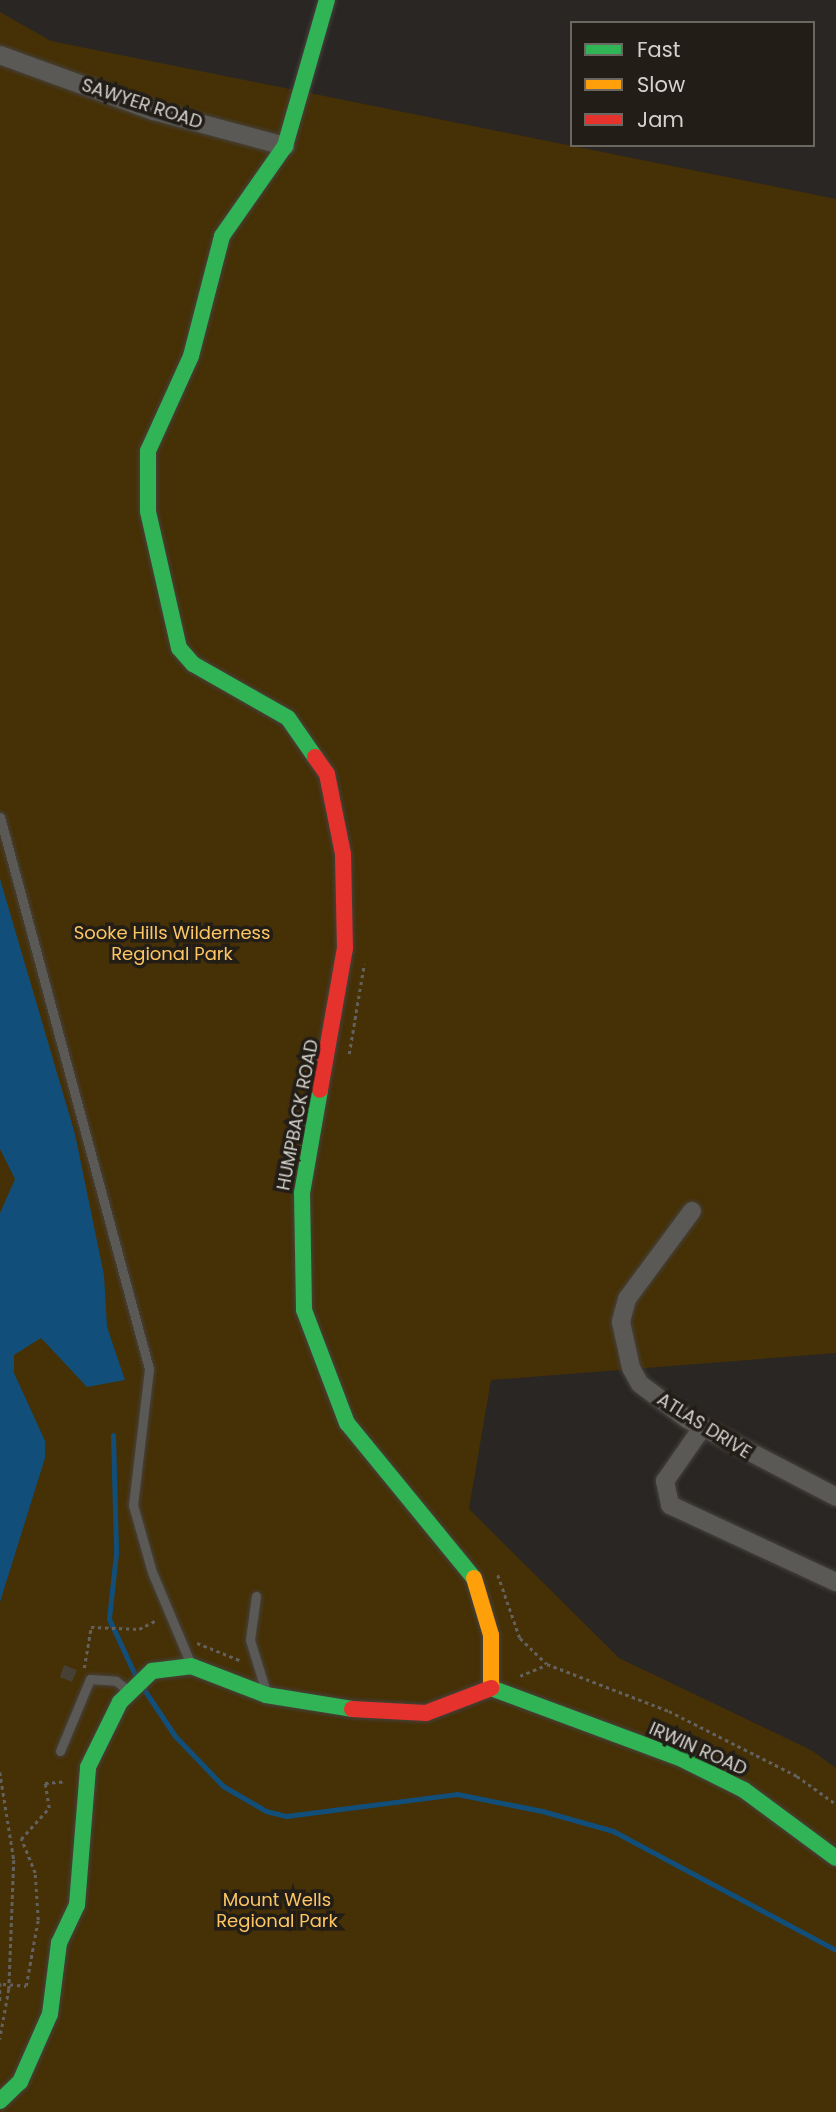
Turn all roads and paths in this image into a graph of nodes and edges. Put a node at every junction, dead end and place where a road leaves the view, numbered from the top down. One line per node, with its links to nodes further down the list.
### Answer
1 (327, 0): 3 (street, HUMPBACK ROAD)
2 (0, 55): 3 (street, SAWYER ROAD)
3 (285, 146): 19 (street, HUMPBACK ROAD)
4 (0, 817): 13 (lane)
5 (365, 958): 6 (path)
6 (346, 1068)
7 (692, 1211): 8 (street, ATLAS DRIVE)
8 (702, 1427): 9 (street, ATLAS DRIVE); 11 (street)
9 (836, 1497)
10 (494, 1572): 15 (path)
11 (836, 1583)
12 (256, 1596): 17 (lane)
13 (168, 1615): 16 (lane); 18 (path)
14 (193, 1637): 17 (path)
15 (547, 1664): 19 (path); 24 (path)
16 (191, 1666): 20 (street); 21 (street)
17 (262, 1667): 21 (lane)
18 (90, 1679): 20 (lane); 22 (lane)
19 (491, 1684): 21 (street); 25 (street, IRWIN ROAD)
20 (130, 1692): 29 (street)
21 (266, 1695)
22 (60, 1751): 26 (path, bridge)
23 (0, 1772): 28 (path)
24 (836, 1804)
25 (836, 1858)
26 (1, 1983): 27 (path)
27 (0, 2003)
28 (0, 2039)
29 (0, 2101)

